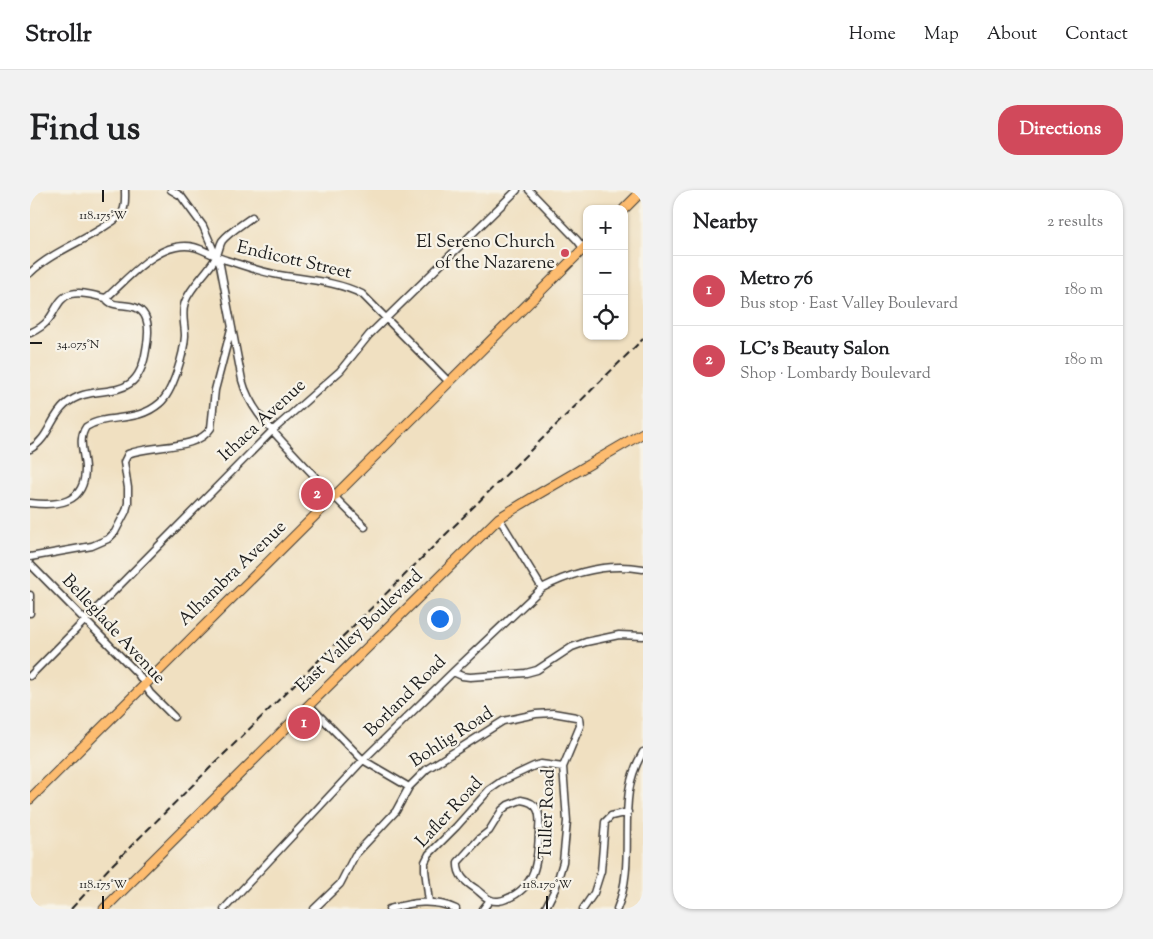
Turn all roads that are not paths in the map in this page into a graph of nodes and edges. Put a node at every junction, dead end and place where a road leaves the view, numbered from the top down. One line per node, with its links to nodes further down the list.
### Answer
1 (125, 190): 11 (street)
2 (171, 190): 10 (street)
3 (517, 190): 13 (street, Ithaca Avenue)
4 (529, 190): 8 (street)
5 (643, 190): 6 (main road)
6 (628, 205)
7 (252, 217): 10 (street)
8 (583, 246)
9 (585, 250): 16 (main road, Alhambra Avenue)
10 (217, 257): 12 (street, Endicott Street); 13 (street, Endicott Street); 14 (street); 21 (street)
11 (30, 273)
12 (106, 298): 15 (street); 19 (street)
13 (386, 319): 16 (street, Endicott Street); 17 (street, Ithaca Avenue)
14 (232, 327): 17 (street); 24 (street)
15 (30, 333)
16 (448, 382): 20 (main road, Alhambra Avenue)
17 (272, 431): 20 (street); 30 (street, Ithaca Avenue)
18 (643, 433): 22 (main road, East Valley Boulevard)
19 (30, 449)
20 (333, 496): 23 (street); 34 (main road, Alhambra Avenue)
21 (30, 502)
22 (500, 518): 27 (street); 35 (main road, East Valley Boulevard)
23 (365, 527)
24 (30, 557)
25 (30, 564): 30 (street, Belleglade Avenue)
26 (643, 569): 27 (street, Borland Road)
27 (542, 588): 32 (street, Borland Road)
28 (30, 595): 29 (street)
29 (30, 613)
30 (86, 620): 33 (street, Ithaca Avenue); 34 (street, Belleglade Avenue)
31 (643, 636): 32 (street)
32 (453, 672): 39 (street, Borland Road)
33 (30, 676)
34 (144, 684): 36 (street, Belleglade Avenue); 42 (main road, Alhambra Avenue)
35 (309, 705): 39 (street); 47 (main road, East Valley Boulevard)
36 (174, 717)
37 (579, 718): 40 (street, Tuller Road); 41 (street, Bohlig Road)
38 (643, 752): 43 (street)
39 (363, 760): 41 (street); 48 (street, Borland Road)
40 (563, 767): 45 (street, Lafler Road); 53 (street, Tuller Road)
41 (409, 787): 49 (street, Bohlig Road)
42 (30, 799)
43 (628, 812): 46 (street); 54 (street)
44 (490, 900): 44 (street); 52 (street)
45 (429, 902): 50 (street); 51 (street)
46 (619, 908)
47 (104, 909)
48 (224, 909)
49 (314, 909)
50 (389, 909)
51 (456, 909)
52 (483, 909)
53 (545, 909)
54 (583, 909)

